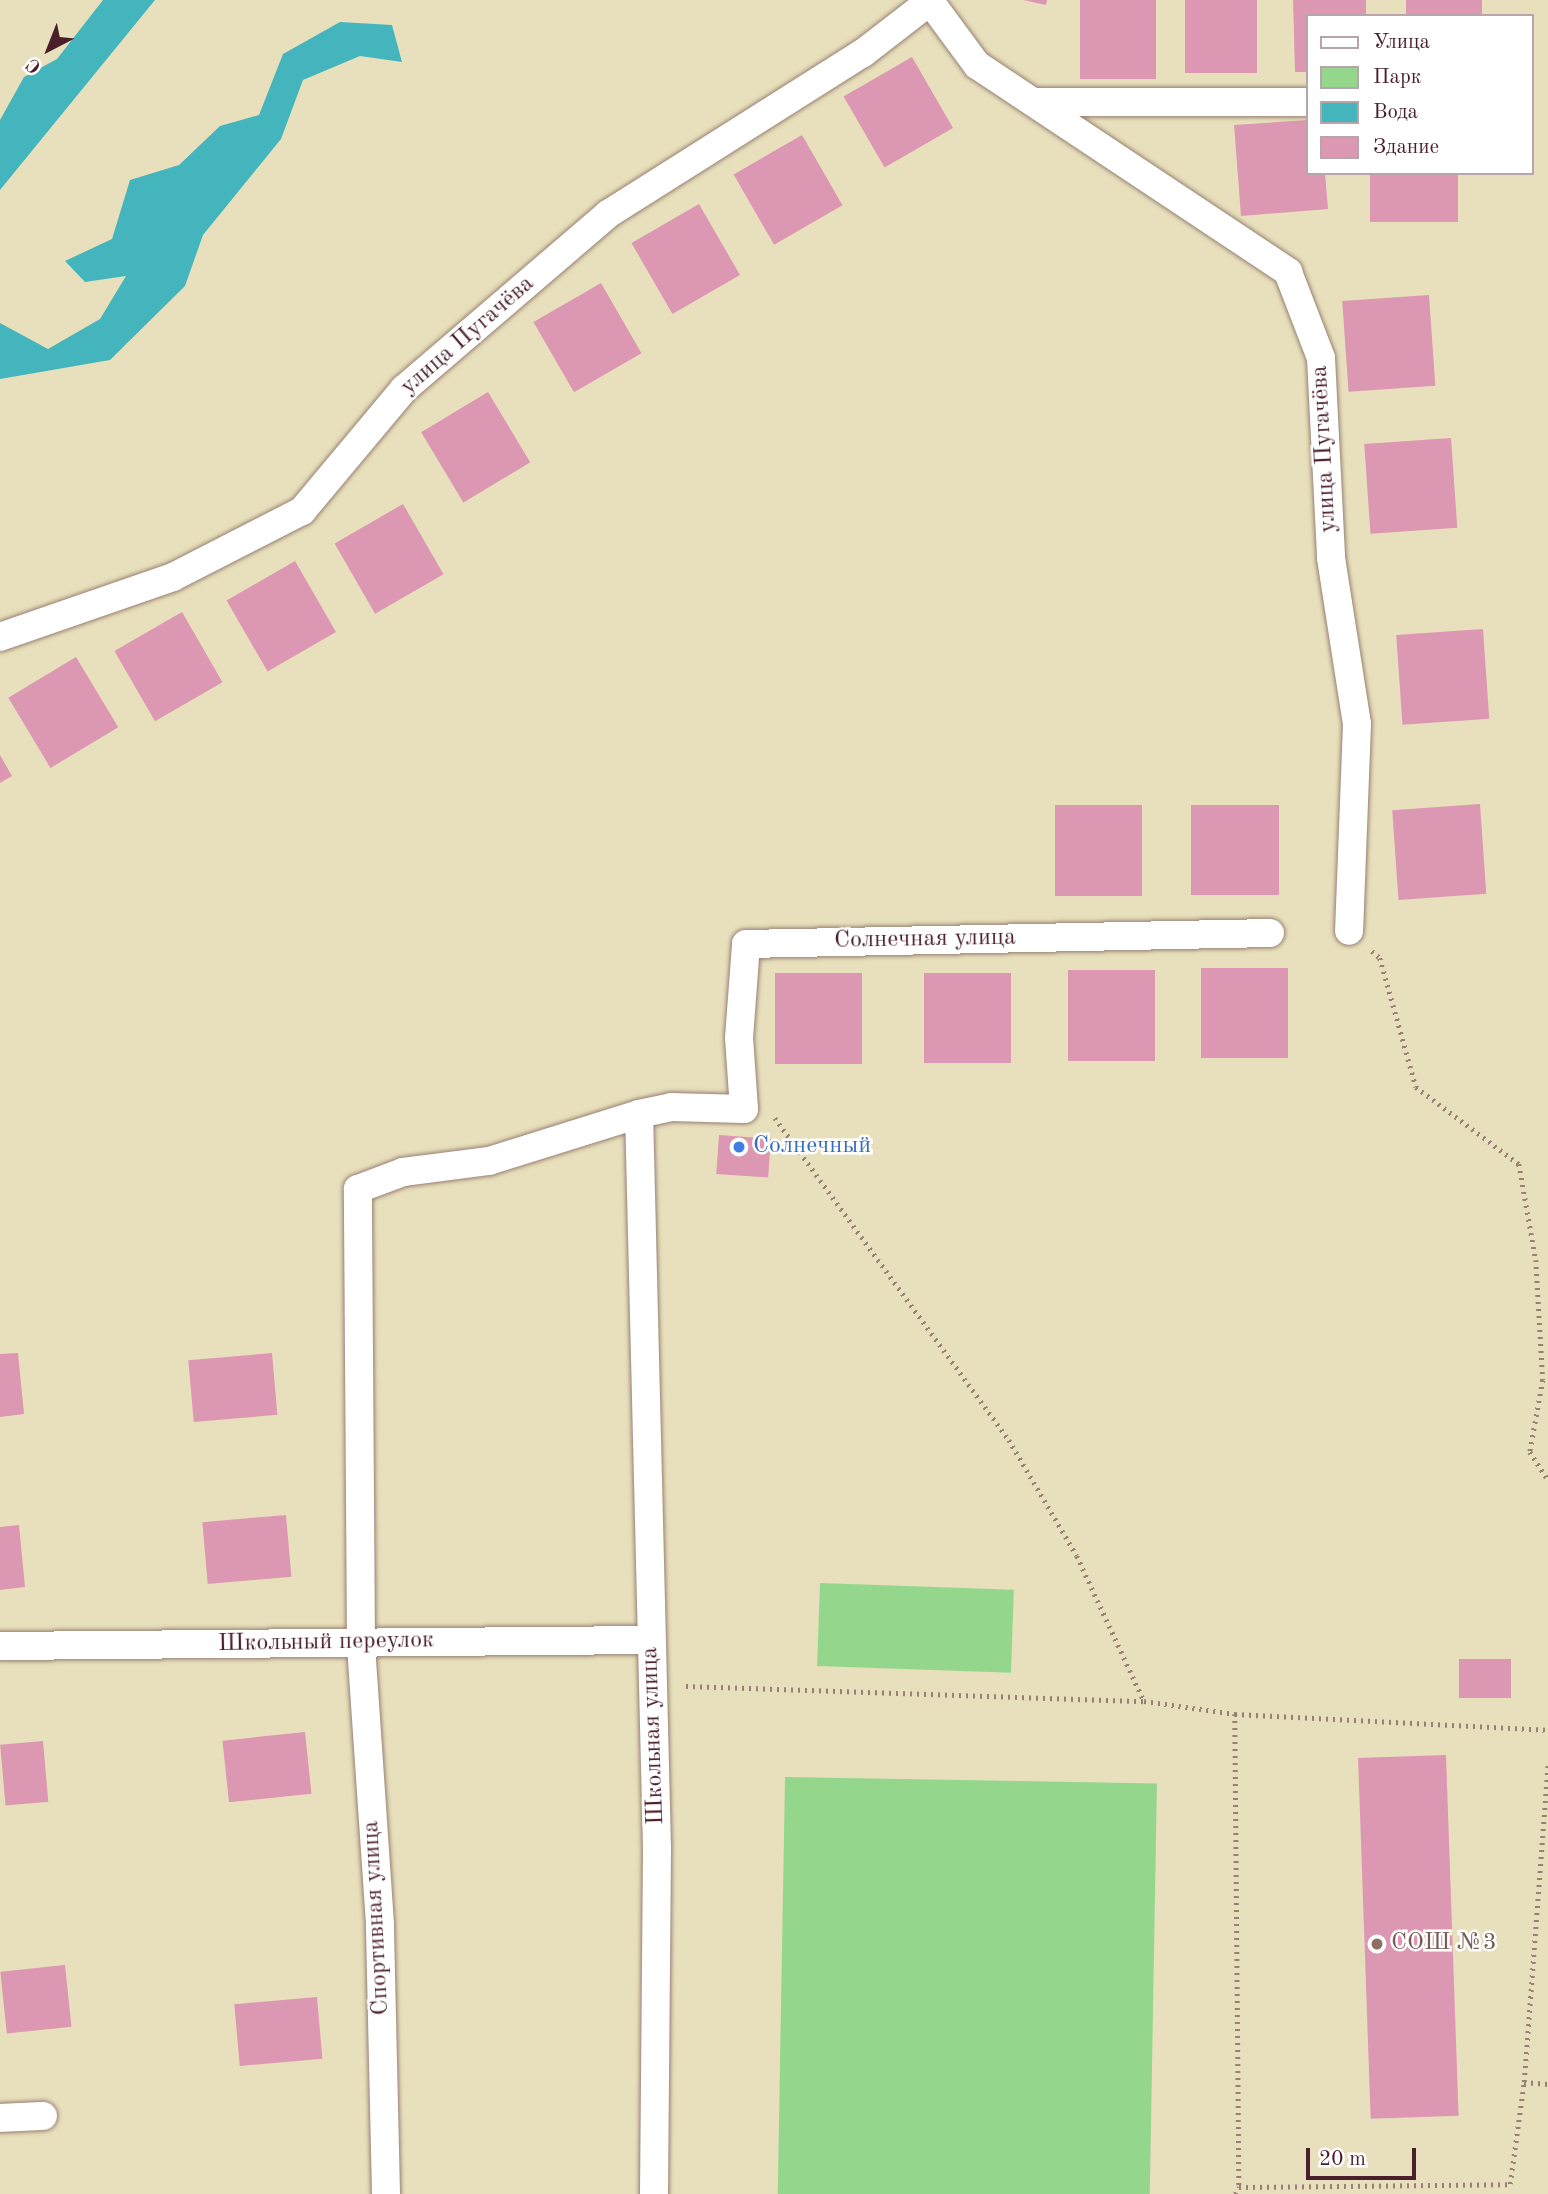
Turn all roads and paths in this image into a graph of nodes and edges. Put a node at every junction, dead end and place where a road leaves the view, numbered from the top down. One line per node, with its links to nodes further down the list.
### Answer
1 (929, 1): 2 (street, улица Пугачёва); 4 (street, улица Пугачёва)
2 (1038, 102): 3 (street); 5 (street, улица Пугачёва)
3 (1306, 102)
4 (0, 638)
5 (1349, 931): 9 (path)
6 (1270, 933): 7 (street, Солнечная улица)
7 (744, 1109): 8 (street); 14 (path)
8 (639, 1114): 10 (street, Школьная улица); 11 (street, Спортивная улица)
9 (1548, 1480)
10 (651, 1640): 11 (street, Школьный переулок); 13 (street, Школьная улица)
11 (361, 1642): 12 (street, Школьный переулок); 23 (street, Спортивная улица)
12 (0, 1646)
13 (653, 1685): 14 (path); 24 (street, Школьная улица)
14 (1143, 1701): 15 (path)
15 (1235, 1714): 16 (path); 22 (path)
16 (1548, 1730)
17 (1548, 1766): 18 (path)
18 (1524, 2082): 19 (path); 22 (path)
19 (1548, 2084)
20 (43, 2116): 21 (street)
21 (0, 2118)
22 (1239, 2187): 25 (path)
23 (386, 2194)
24 (654, 2194)
25 (1236, 2194)

